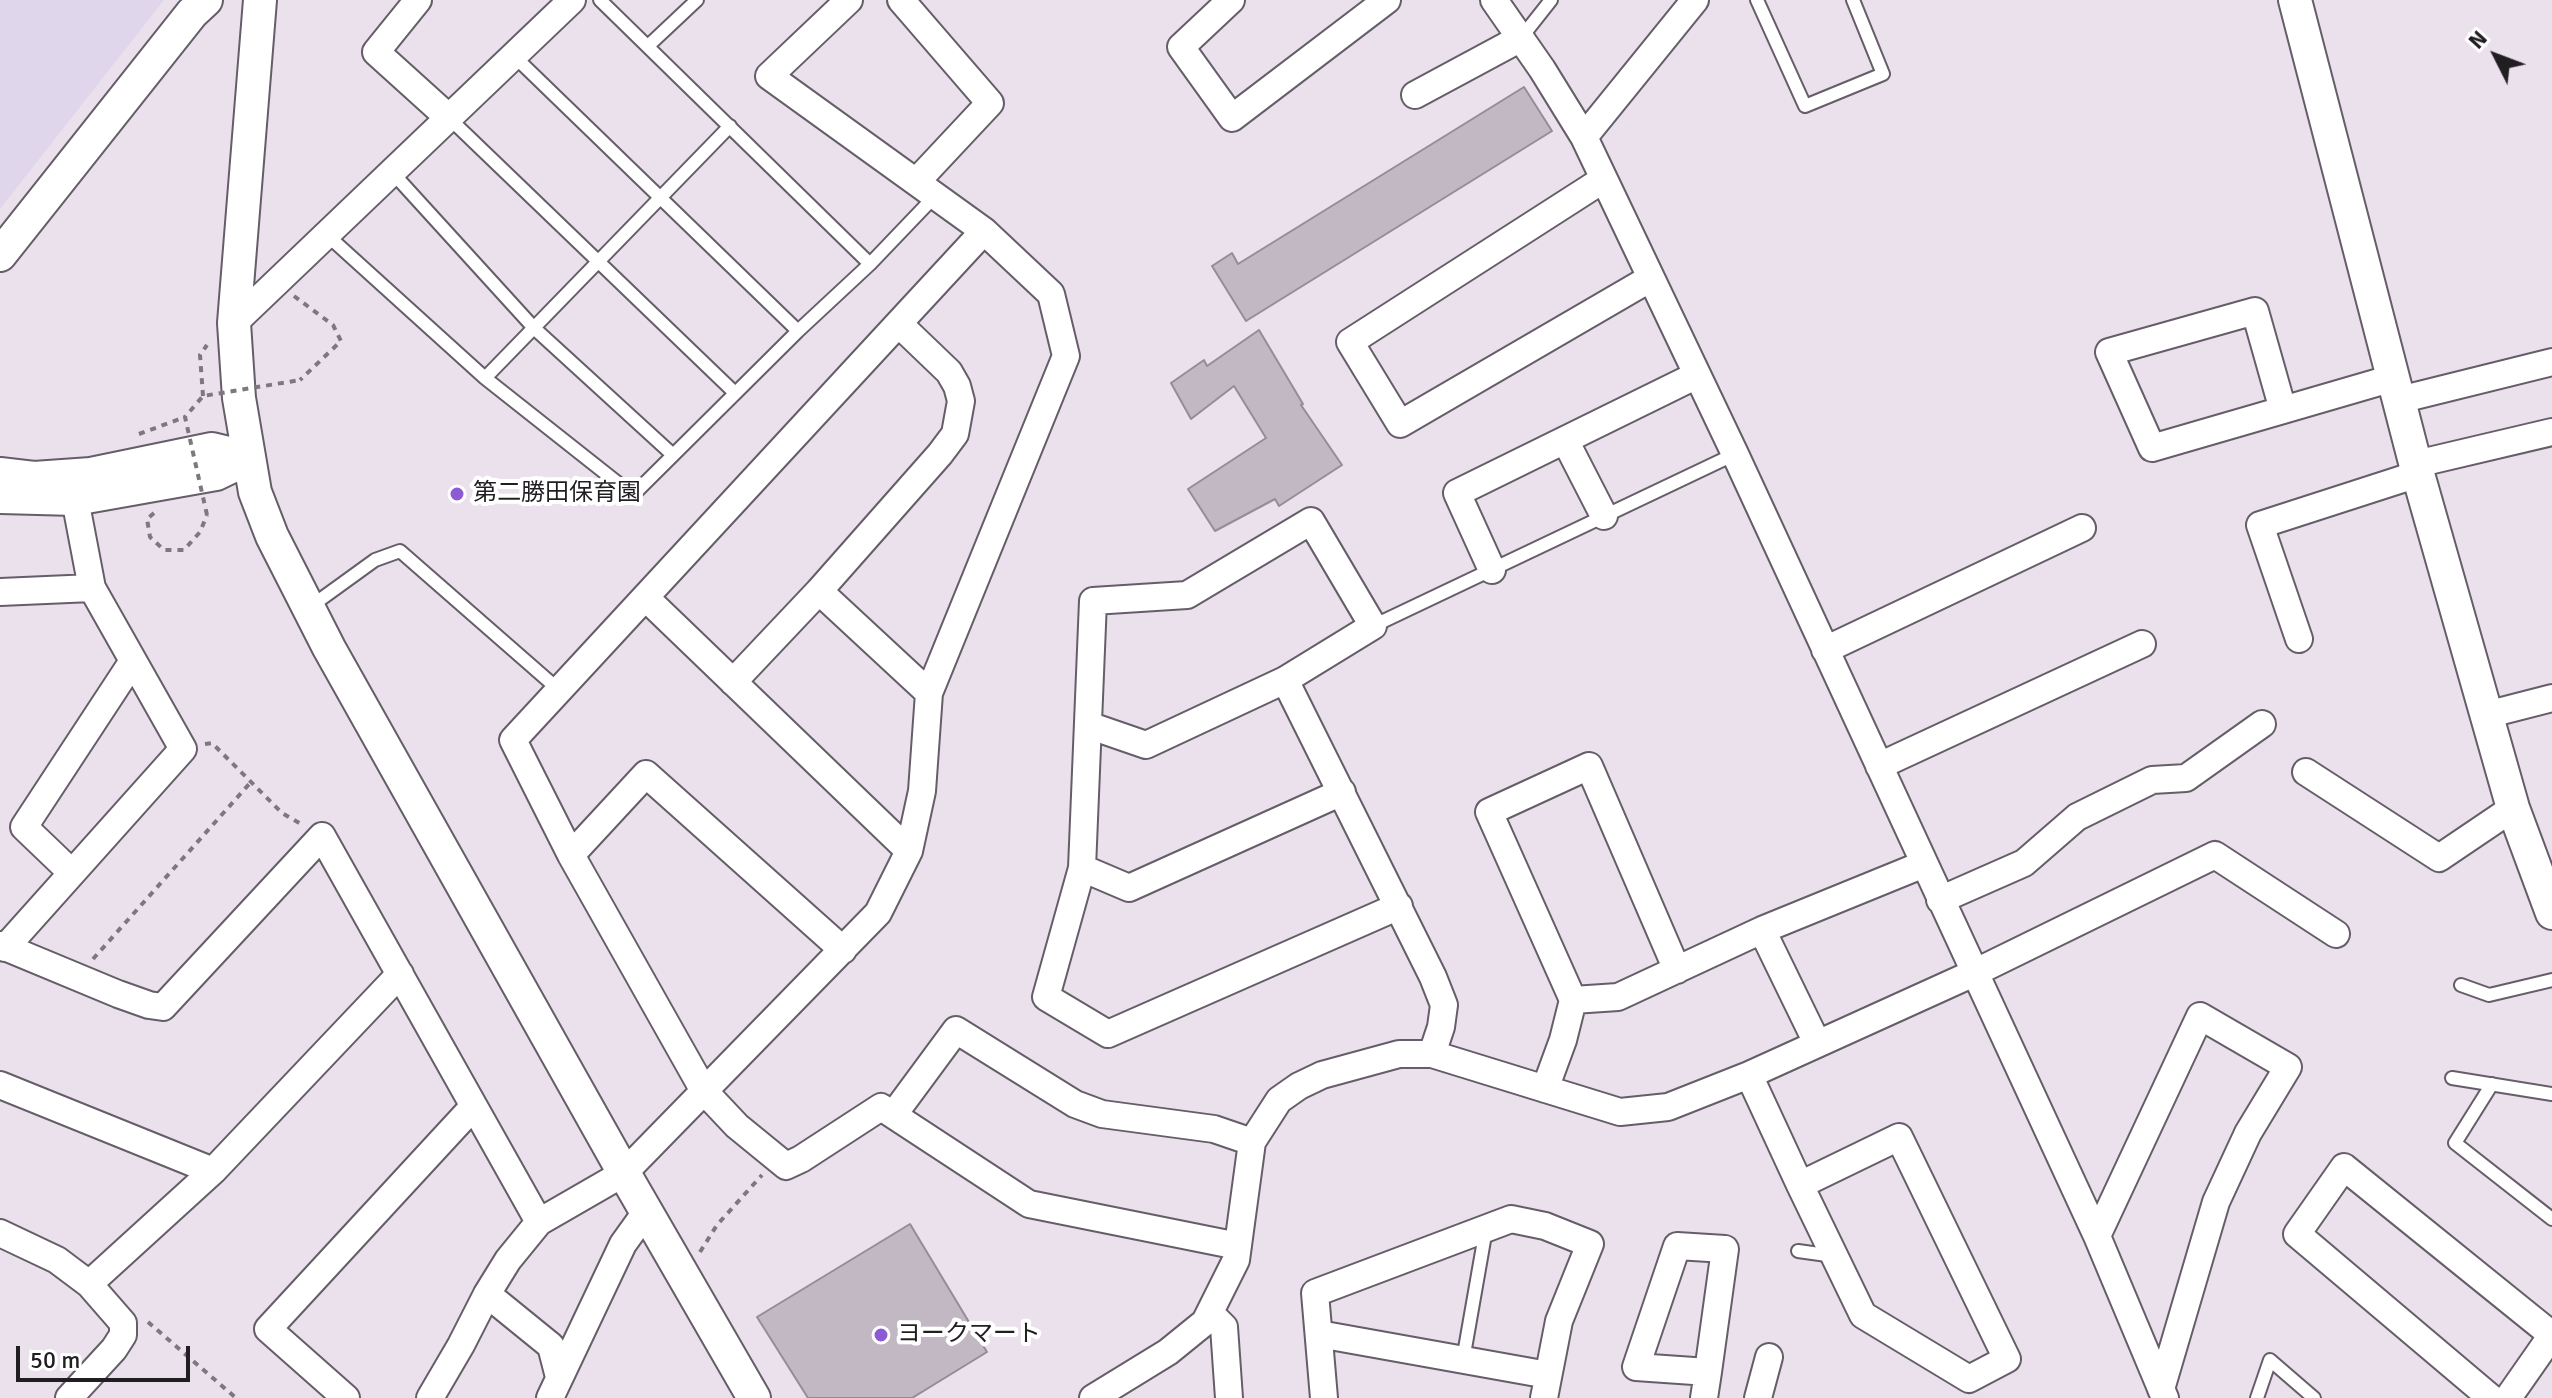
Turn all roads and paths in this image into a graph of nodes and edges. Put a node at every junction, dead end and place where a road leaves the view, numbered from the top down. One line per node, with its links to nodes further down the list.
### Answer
1 (206, 0): 30 (street)
2 (260, 0): 37 (street)
3 (418, 0): 21 (street)
4 (572, 0): 19 (street)
5 (600, 0): 18 (lane)
6 (697, 0): 18 (lane)
7 (849, 0): 26 (street)
8 (901, 0): 26 (street)
9 (1231, 0): 10 (street)
10 (1387, 0)
11 (1494, 0): 17 (street)
12 (1551, 0): 17 (lane)
13 (1695, 0): 23 (street)
14 (1757, 0): 15 (lane)
15 (1853, 0)
16 (2295, 0): 42 (street)
17 (1521, 38): 20 (street); 23 (street)
18 (648, 46): 22 (lane)
19 (514, 56): 21 (street); 27 (lane)
20 (1415, 95)
21 (449, 118): 24 (street); 31 (lane)
22 (730, 126): 27 (lane); 32 (lane)
23 (1584, 137): 25 (street)
24 (391, 171): 29 (street); 36 (lane)
25 (1604, 179): 33 (street); 33 (street)
26 (926, 188): 28 (street); 32 (lane)
27 (660, 198): 31 (lane); 38 (lane)
28 (984, 231): 35 (street); 72 (street)
29 (327, 235): 34 (street); 41 (lane)
30 (0, 255)
31 (599, 261): 36 (lane); 43 (lane)
32 (870, 264): 38 (lane)
33 (1651, 278): 40 (street)
34 (275, 283): 37 (street); 44 (path, bridge)
35 (900, 325): 60 (street); 62 (street)
36 (534, 328): 41 (lane); 49 (lane)
37 (223, 331): 44 (path); 50 (street)
38 (798, 331): 43 (lane)
39 (2552, 362): 42 (street)
40 (1697, 375): 47 (street); 48 (street)
41 (485, 378): 49 (lane)
42 (2396, 389): 45 (street); 51 (street)
43 (735, 393): 49 (lane)
44 (203, 396): 55 (path, bridge)
45 (2283, 410): 45 (street)
46 (2552, 432): 51 (street)
47 (1565, 440): 56 (street); 58 (street)
48 (1735, 454): 56 (lane); 67 (street)
49 (673, 455)
50 (249, 458): 52 (street); 54 (street); 63 (street)
51 (2417, 469): 65 (street); 74 (street)
52 (0, 474)
53 (0, 497): 54 (street)
54 (75, 499): 59 (street)
55 (158, 509)
56 (1604, 516): 58 (lane)
57 (2082, 528): 67 (street)
58 (1492, 570): 64 (lane)
59 (92, 588): 61 (street); 68 (street)
60 (819, 591): 70 (street); 72 (street)
61 (2, 598)
62 (646, 598): 70 (street); 71 (street)
63 (310, 607): 71 (lane); 117 (street)
64 (1373, 626): 69 (street); 76 (street)
65 (2299, 639)
66 (2142, 644): 78 (street)
67 (1825, 650): 78 (street)
68 (133, 661): 77 (street); 88 (street)
69 (1285, 680): 76 (street); 81 (street)
70 (733, 682): 84 (street)
71 (559, 690): 85 (street)
72 (929, 693): 84 (street)
73 (2552, 698): 74 (street)
74 (2486, 715): 82 (street)
75 (2262, 724): 89 (street)
76 (1088, 725): 87 (street)
77 (183, 749): 80 (path); 88 (street)
78 (1879, 766): 86 (street)
79 (2306, 772): 82 (street)
80 (251, 782): 83 (path); 99 (path)
81 (1342, 792): 87 (street); 90 (street)
82 (2513, 808): 91 (street)
83 (322, 836): 98 (street); 99 (street)
84 (909, 851): 95 (street)
85 (571, 855): 95 (street); 110 (street)
86 (1924, 864): 89 (street); 92 (street)
87 (1082, 868): 90 (street)
88 (72, 873): 94 (street)
89 (1940, 900): 97 (street)
90 (1399, 906): 104 (street)
91 (2552, 913)
92 (1762, 930): 96 (street); 103 (street)
93 (2336, 934): 97 (street)
94 (3, 947): 99 (street)
95 (843, 950): 110 (street)
96 (1677, 970): 102 (street); 102 (street)
97 (1974, 973): 103 (street); 124 (street)
98 (400, 974): 112 (street); 116 (street)
99 (77, 977)
100 (2552, 980): 101 (lane)
101 (2461, 985)
102 (1573, 1000): 109 (street)
103 (1817, 1043): 105 (street)
104 (1432, 1054): 109 (street); 114 (street)
105 (1749, 1075): 109 (street); 118 (street)
106 (2452, 1078): 107 (lane)
107 (2492, 1084): 111 (lane); 120 (lane)
108 (0, 1085): 116 (street)
109 (1545, 1089)
110 (704, 1091): 115 (street); 117 (street)
111 (2552, 1094)
112 (473, 1107): 121 (street); 143 (street)
113 (894, 1114): 114 (street); 115 (street); 125 (street)
114 (1252, 1142): 125 (street)
115 (778, 1159): 128 (path)
116 (213, 1171): 129 (street)
117 (624, 1173): 119 (street); 121 (street)
118 (1800, 1185): 127 (street); 127 (street)
119 (646, 1212): 128 (street); 139 (street)
120 (2552, 1219)
121 (539, 1222): 130 (street)
122 (1486, 1228): 133 (street); 136 (lane); 138 (street)
123 (0, 1233): 129 (street)
124 (2097, 1236): 140 (street); 140 (street)
125 (1238, 1246): 131 (street)
126 (1798, 1251): 127 (lane)
127 (1834, 1256)
128 (684, 1278): 145 (street)
129 (89, 1284): 141 (street)
130 (487, 1294): 139 (street); 144 (street)
131 (1210, 1313): 146 (street); 147 (street)
132 (148, 1322): 142 (path)
133 (1319, 1334): 136 (street); 148 (street)
134 (2552, 1335): 152 (street); 153 (street)
135 (1769, 1357): 149 (street)
136 (1463, 1360): 138 (street)
137 (1706, 1385): 137 (street)
138 (1546, 1386)
139 (554, 1387)
140 (2163, 1393)
141 (69, 1398)
142 (236, 1398)
143 (346, 1398)
144 (430, 1398)
145 (754, 1398)
146 (1093, 1398)
147 (1229, 1398)
148 (1324, 1398)
149 (1758, 1398)
150 (2257, 1398): 151 (lane)
151 (2314, 1398)
152 (2491, 1398)
153 (2508, 1398)

